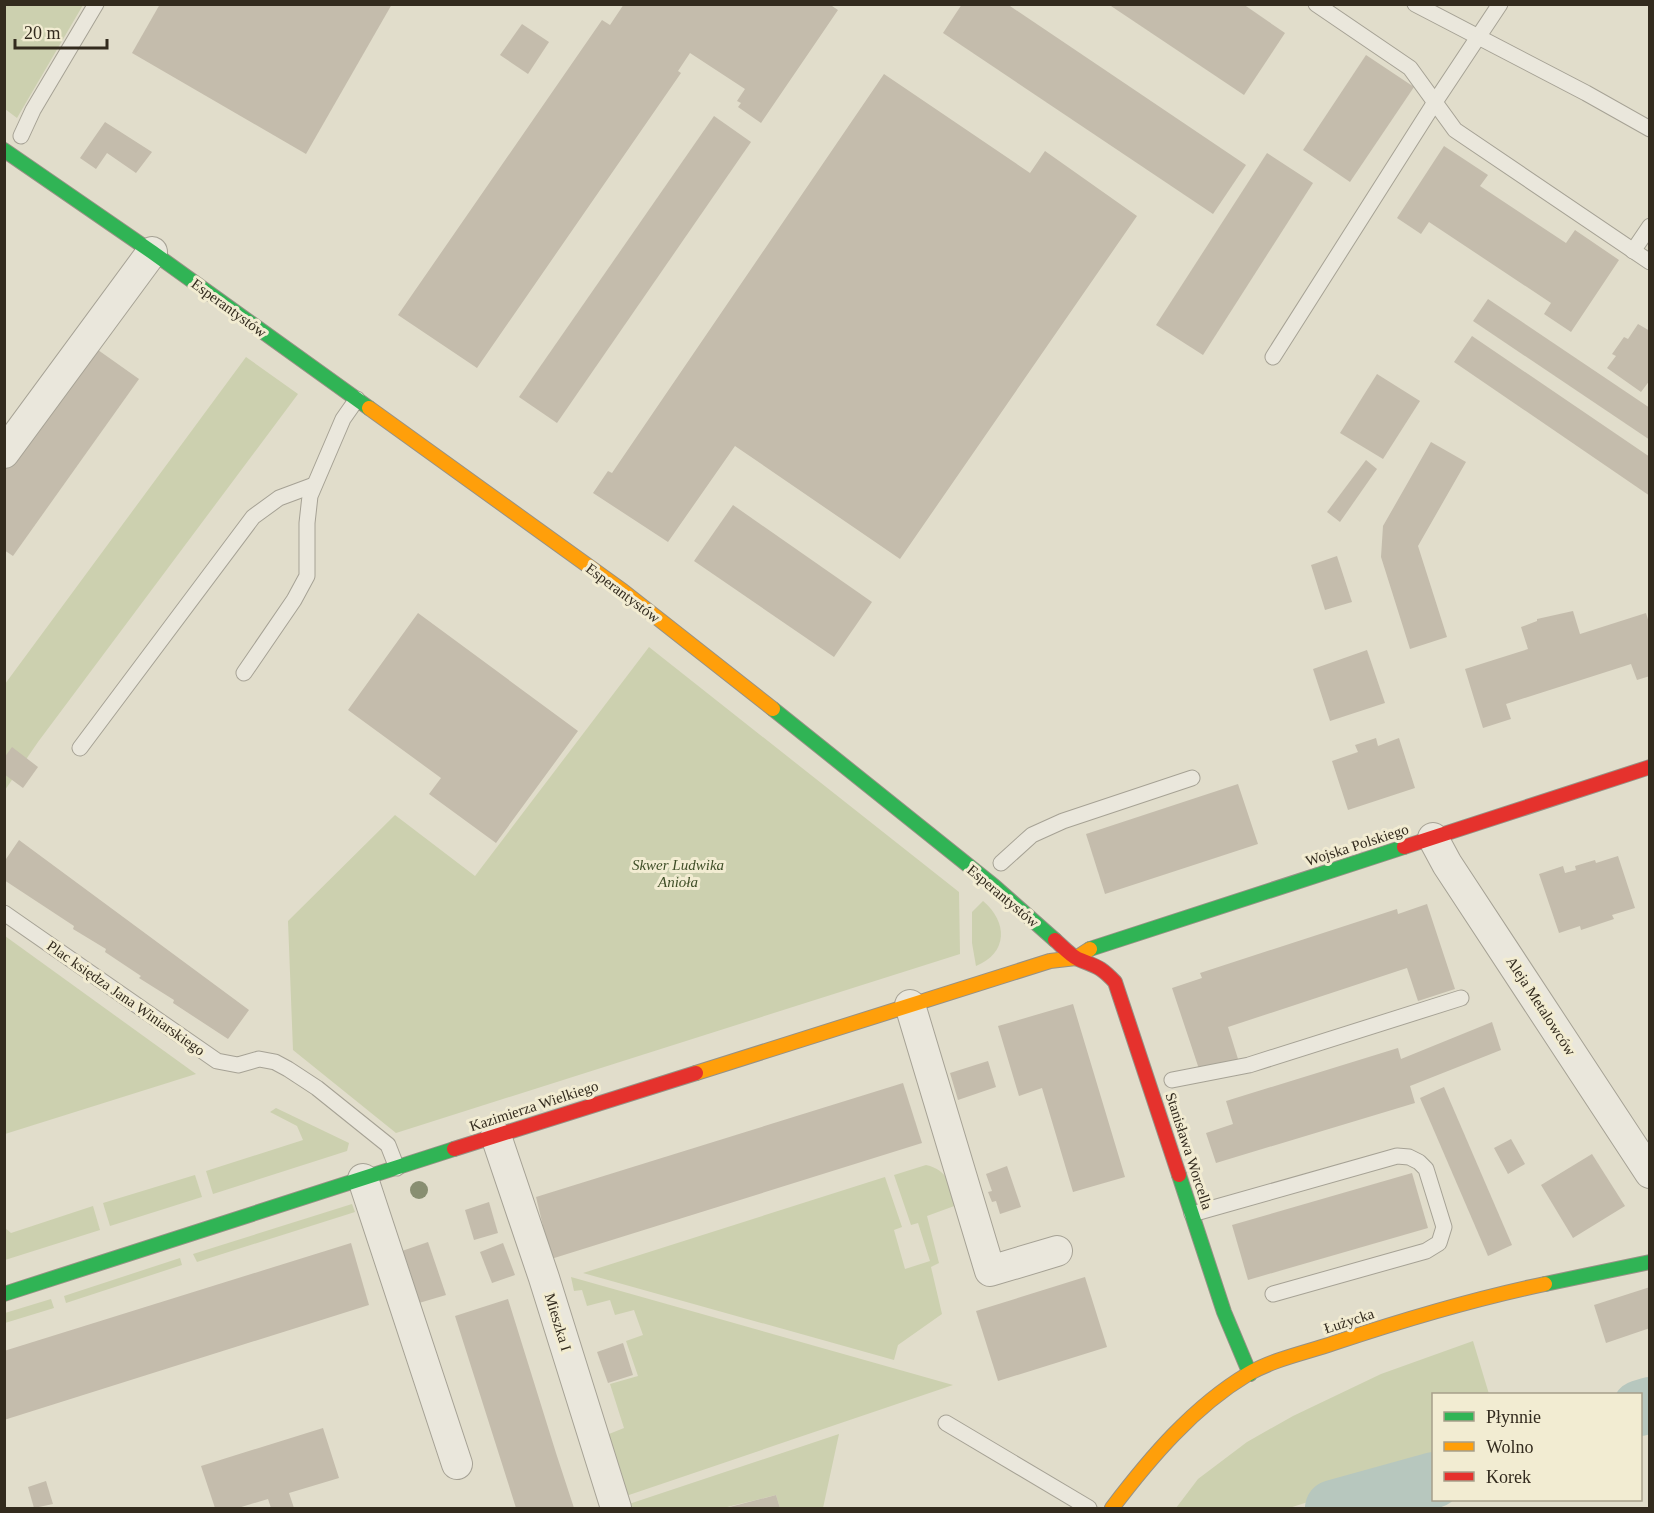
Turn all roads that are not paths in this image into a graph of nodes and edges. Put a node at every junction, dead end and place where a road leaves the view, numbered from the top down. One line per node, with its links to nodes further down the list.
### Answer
1 (96, 4): 8 (lane)
2 (1316, 4): 6 (lane)
3 (1415, 4): 5 (lane)
4 (1500, 4): 5 (lane)
5 (1478, 39): 6 (lane); 7 (lane)
6 (1435, 102): 11 (lane); 14 (lane)
7 (1650, 129)
8 (21, 135)
9 (4, 150): 12 (street, Esperantystów)
10 (1650, 226): 11 (lane)
11 (1633, 251): 13 (lane)
12 (152, 252): 15 (street, Esperantystów); 16 (street)
13 (1650, 262)
14 (1273, 357)
15 (357, 399): 17 (lane); 25 (street, Esperantystów)
16 (4, 453)
17 (314, 485): 18 (lane); 19 (lane)
18 (244, 673)
19 (80, 748)
20 (1650, 767): 22 (street, Wojska Polskiego)
21 (1191, 778): 23 (lane)
22 (1433, 838): 25 (street, Wojska Polskiego); 31 (street, Aleja Metalowców)
23 (1001, 863)
24 (4, 914): 30 (lane, Plac księdza Jana Winiarskiego)
25 (1076, 958): 27 (street, Kazimierza Wielkiego); 33 (street, Stanisława Worcella)
26 (1461, 998): 28 (lane)
27 (910, 1005): 29 (street, Kazimierza Wielkiego); 34 (street)
28 (1172, 1080)
29 (496, 1136): 30 (street, Kazimierza Wielkiego); 41 (street, Mieszka I)
30 (397, 1168): 32 (street, Kazimierza Wielkiego)
31 (1650, 1173)
32 (363, 1179): 36 (street, Kazimierza Wielkiego); 40 (street)
33 (1192, 1214): 37 (lane); 38 (street, Stanisława Worcella)
34 (1058, 1251)
35 (1650, 1262): 38 (street, Łużycka)
36 (4, 1294)
37 (1273, 1294)
38 (1250, 1374): 43 (street, Łużycka)
39 (946, 1424): 42 (lane)
40 (457, 1464)
41 (616, 1509)
42 (1089, 1509)
43 (1112, 1509)

